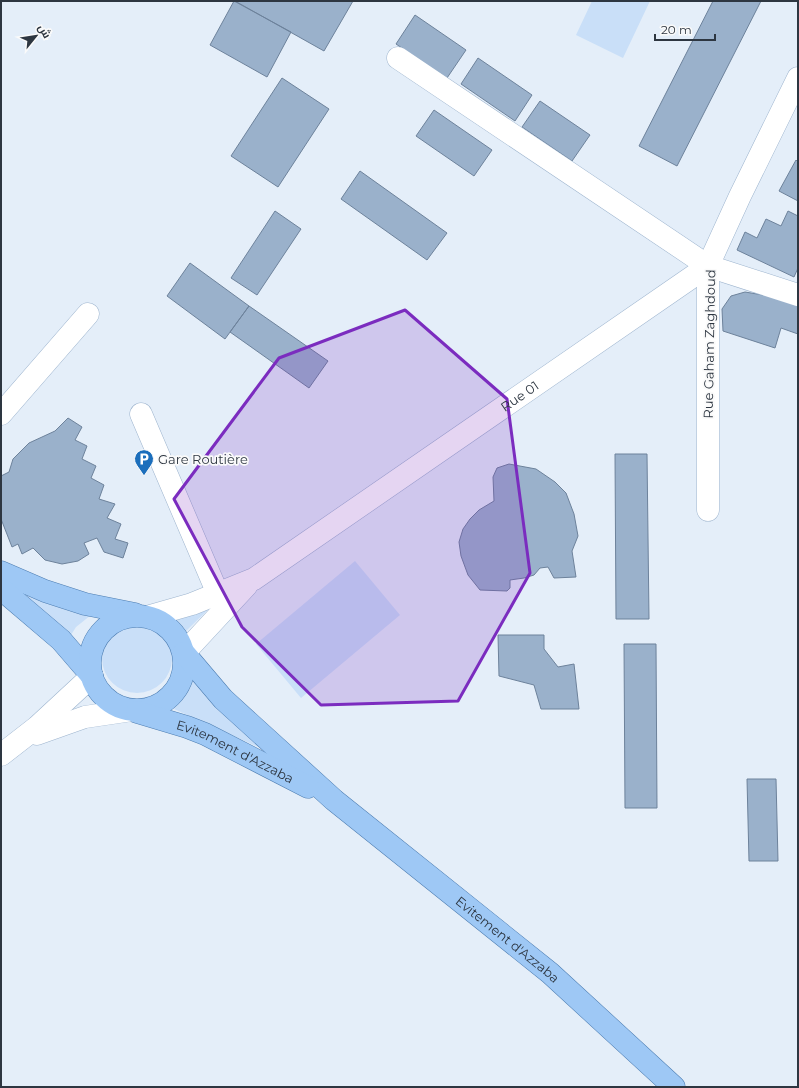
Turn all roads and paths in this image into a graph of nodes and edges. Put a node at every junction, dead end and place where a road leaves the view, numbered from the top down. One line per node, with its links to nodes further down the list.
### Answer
1 (398, 58): 3 (street)
2 (798, 78): 3 (street, Rue Gaham Zaghdoud)
3 (708, 266): 4 (street); 8 (street, Rue Gaham Zaghdoud); 10 (street, Rue 01)
4 (798, 295)
5 (88, 314): 6 (street)
6 (1, 414)
7 (141, 414): 12 (street)
8 (708, 510)
9 (1, 572): 13 (main road)
10 (254, 579): 12 (street); 14 (street)
11 (1, 589): 15 (main road)
12 (218, 594): 13 (street)
13 (150, 616): 14 (main road); 15 (main road)
14 (184, 653): 16 (main road); 18 (main road, Evitement d'Azzaba)
15 (92, 676): 16 (main road); 17 (street)
16 (132, 710): 17 (street); 18 (main road, Evitement d'Azzaba)
17 (10, 749)
18 (334, 800): 19 (main road, Evitement d'Azzaba)
19 (674, 1087)

